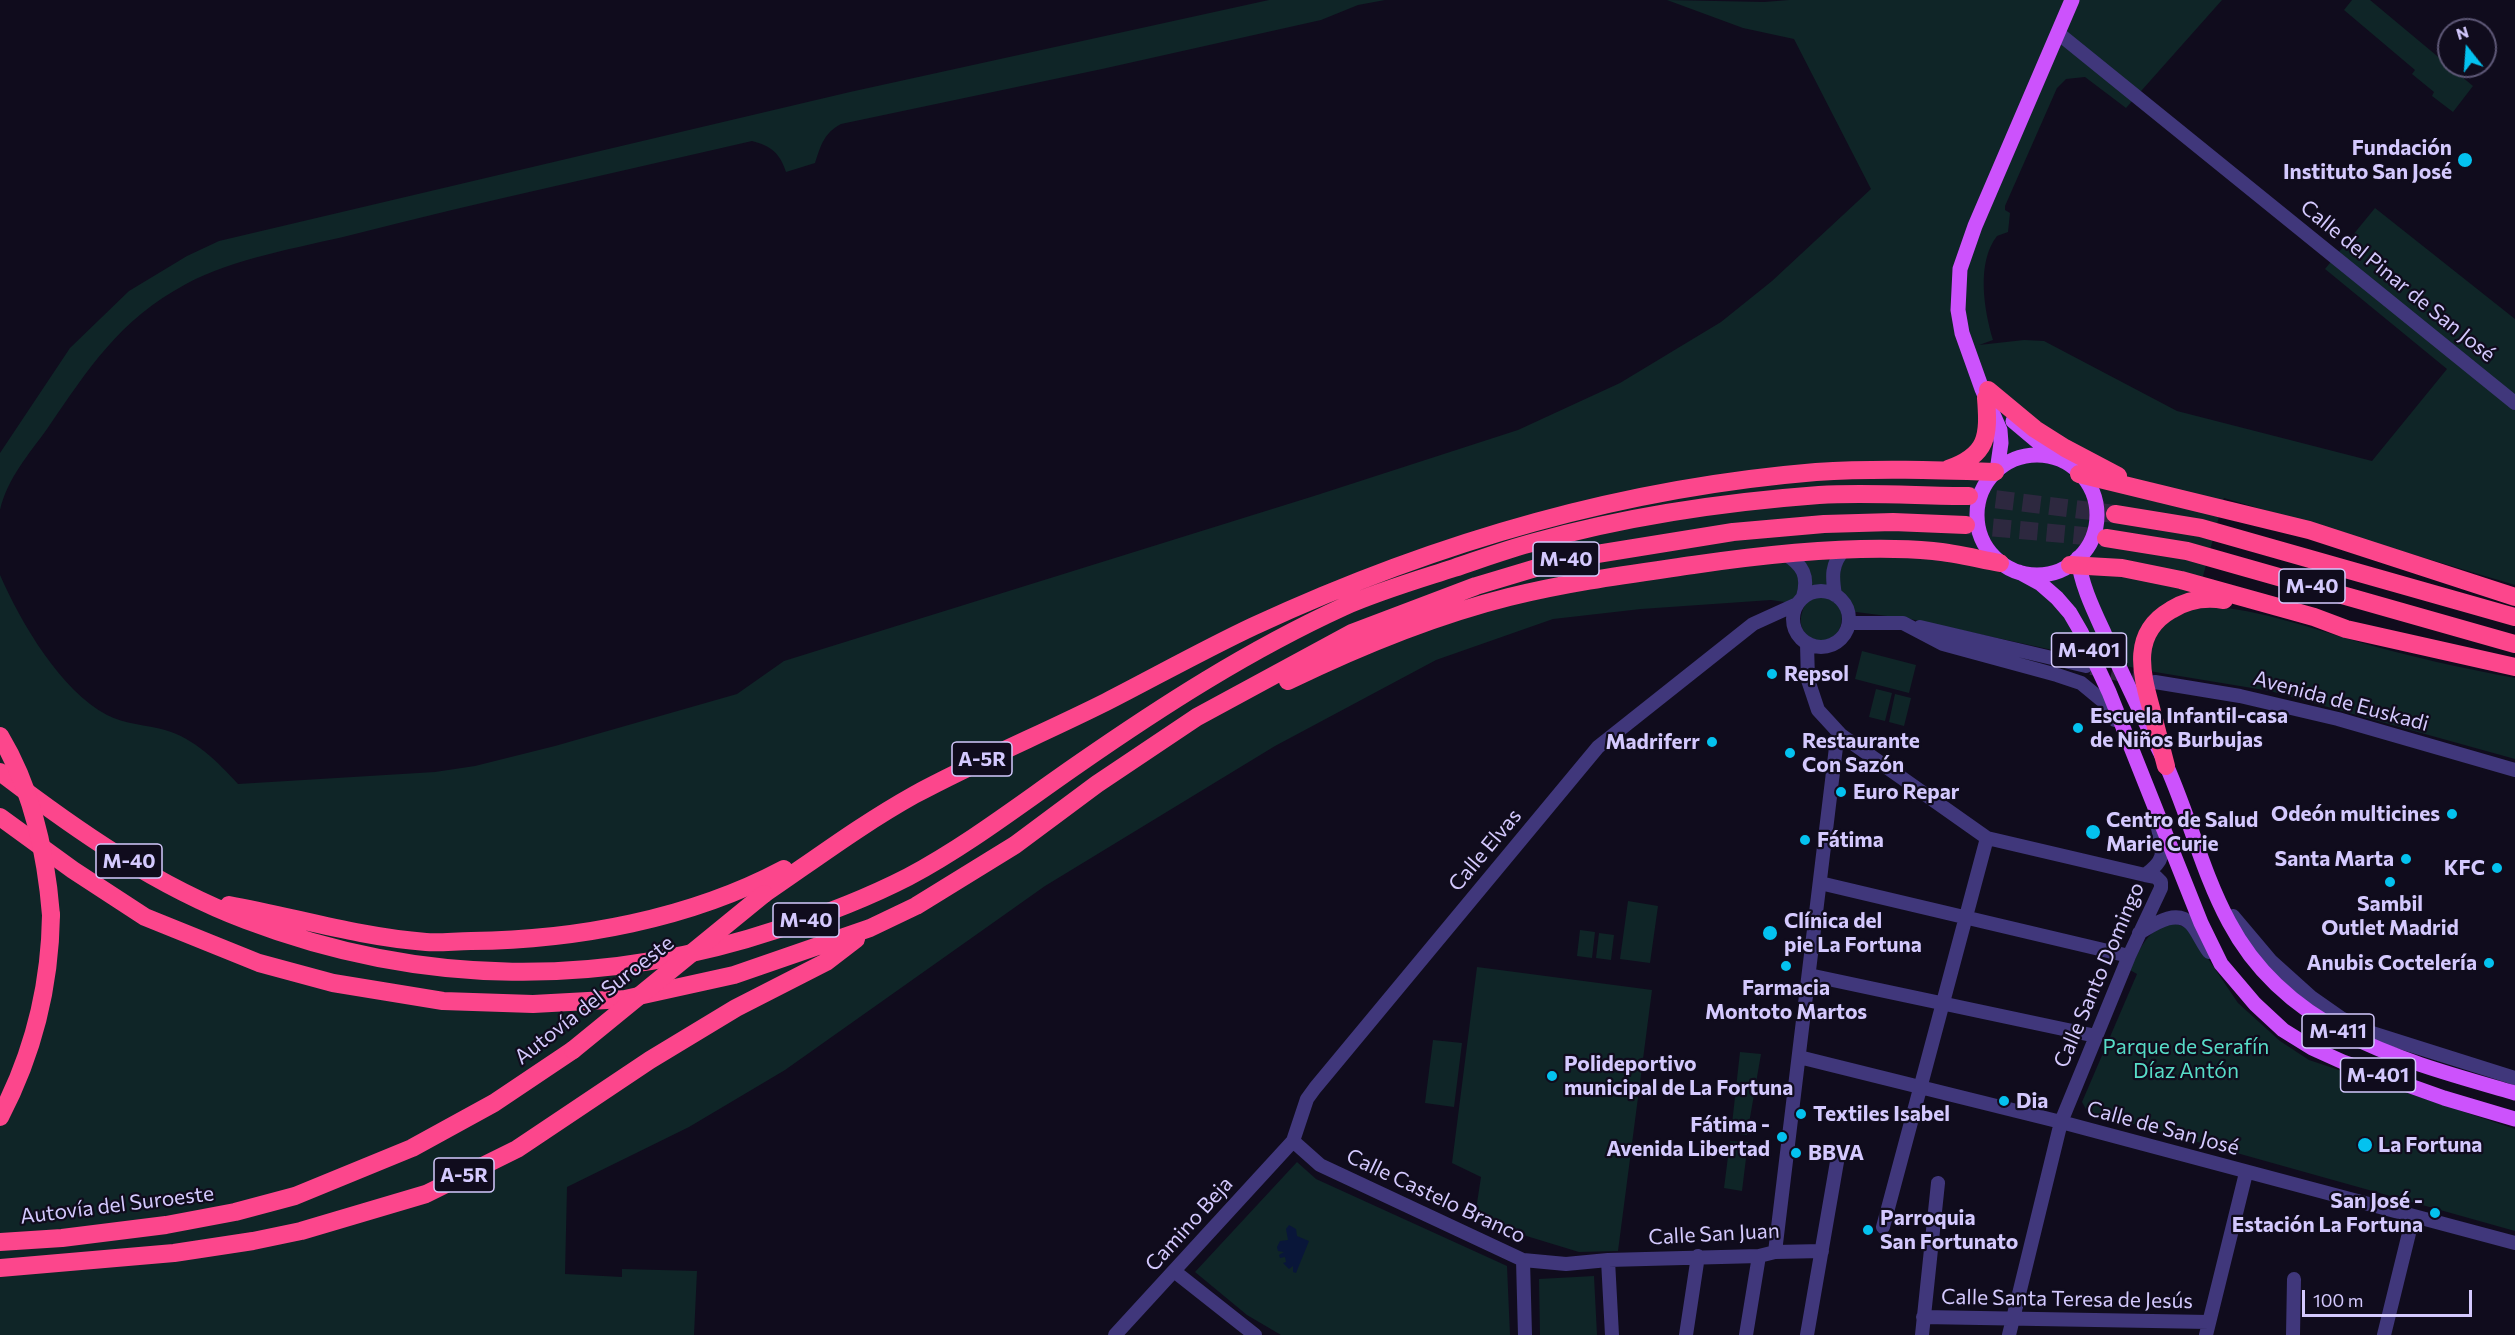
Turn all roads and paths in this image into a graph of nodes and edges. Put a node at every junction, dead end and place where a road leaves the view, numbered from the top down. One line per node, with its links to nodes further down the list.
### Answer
1 (2072, 0): 2 (main road)
2 (2058, 33): 3 (main road); 4 (street, Calle del Pinar de San José)
3 (1987, 394): 5 (main road); 6 (highway); 7 (main road); 9 (highway)
4 (2515, 403)
5 (2058, 460): 7 (main road); 8 (main road)
6 (1943, 470): 7 (highway); 34 (highway)
7 (1996, 472): 16 (main road)
8 (2079, 474): 9 (highway); 17 (main road)
9 (2152, 492): 20 (highway)
10 (1969, 496): 22 (highway, M-40)
11 (2115, 514): 24 (highway, M-40)
12 (1966, 525): 35 (highway, M-40)
13 (2106, 538): 29 (highway, M-40)
14 (1844, 550): 15 (highway); 16 (highway); 19 (street)
15 (1785, 554): 21 (street); 35 (highway)
16 (2000, 563): 18 (main road)
17 (2076, 563): 18 (main road); 23 (highway); 39 (main road)
18 (2019, 572): 38 (main road, M-401)
19 (1835, 595): 21 (street); 25 (street)
20 (2515, 597)
21 (1800, 600): 27 (street, Calle Elvas); 28 (street)
22 (1344, 607): 34 (highway, A-5R); 49 (highway, M-40)
23 (2314, 617): 32 (highway); 39 (highway)
24 (2515, 617)
25 (1849, 623): 26 (street); 30 (street)
26 (1903, 623): 31 (street); 38 (street)
27 (1754, 624): 28 (street); 65 (street, Calle Elvas)
28 (1794, 628): 30 (street)
29 (2515, 644)
30 (1807, 645): 37 (street)
31 (2086, 666)
32 (2515, 667)
33 (2155, 682): 40 (street, Avenida de Euskadi)
34 (1102, 703): 44 (highway, Autovía del Suroeste / A-5R)
35 (1197, 717): 51 (highway, M-40)
36 (0, 735): 62 (highway, bridge)
37 (1841, 735): 45 (street); 47 (street)
38 (2131, 748): 42 (main road, M-401)
39 (2166, 766): 48 (main road, M-411)
40 (2515, 770)
41 (0, 772): 49 (highway, M-40)
42 (2154, 802): 46 (street, Calle Santo Domingo); 54 (main road, M-401)
43 (0, 817): 51 (highway, M-40)
44 (866, 823): 49 (highway); 71 (highway, Autovía del Suroeste / A-5R, bridge)
45 (1987, 838): 46 (street); 50 (street)
46 (2150, 876): 52 (street, Calle Santo Domingo)
47 (1820, 884): 50 (street); 55 (street)
48 (2216, 894): 59 (street); 61 (main road, M-411)
49 (199, 899)
50 (1967, 919): 53 (street); 56 (street)
51 (870, 928): 79 (highway, A-5R)
52 (2139, 933): 53 (street, Calle Santo Domingo); 54 (street)
53 (2129, 956): 57 (street, Calle Santo Domingo)
54 (2221, 964): 63 (main road, M-401)
55 (1809, 975): 56 (street); 58 (street)
56 (1942, 1003): 57 (street); 60 (street)
57 (2096, 1036): 64 (street, Calle Santo Domingo)
58 (1799, 1057): 60 (street, Calle de San José); 74 (street)
59 (2515, 1078)
60 (1921, 1087): 64 (street, Calle de San José); 70 (street)
61 (2515, 1093)
62 (0, 1118)
63 (2515, 1119)
64 (2061, 1122): 67 (street, Calle de San José); 83 (street, Calle Santo Domingo)
65 (1293, 1141): 77 (street, Calle Castelo Branco); 80 (street, Camino Beja)
66 (1838, 1156): 73 (street)
67 (2246, 1173): 69 (street, Calle de San José); 85 (street)
68 (1938, 1183): 82 (street)
69 (2413, 1217): 72 (street, Calle de San José); 96 (street)
70 (1883, 1227)
71 (0, 1242)
72 (2515, 1243)
73 (1822, 1251): 74 (street, Calle San Juan); 92 (street)
74 (1775, 1252): 76 (street, Calle San Juan)
75 (1698, 1256): 76 (street, Calle San Juan); 78 (street, Calle San Juan); 90 (street)
76 (1759, 1256): 91 (street)
77 (1523, 1260): 78 (street, Calle Castelo Branco); 88 (street)
78 (1608, 1260): 89 (street)
79 (0, 1268)
80 (1174, 1271): 86 (street, Camino Beja); 87 (street)
81 (2294, 1279): 95 (street)
82 (1923, 1317): 83 (street, Calle Santa Teresa de Jesús); 93 (street)
83 (2013, 1319): 84 (street, Calle Santa Teresa de Jesús); 94 (street, Calle Santo Domingo)
84 (2081, 1328): 85 (street, Calle Santa Teresa de Jesús)
85 (2208, 1329)
86 (1115, 1335)
87 (1255, 1335)
88 (1525, 1335)
89 (1612, 1335)
90 (1686, 1335)
91 (1746, 1335)
92 (1807, 1335)
93 (1922, 1335)
94 (2009, 1335)
95 (2293, 1335)
96 (2384, 1335)

